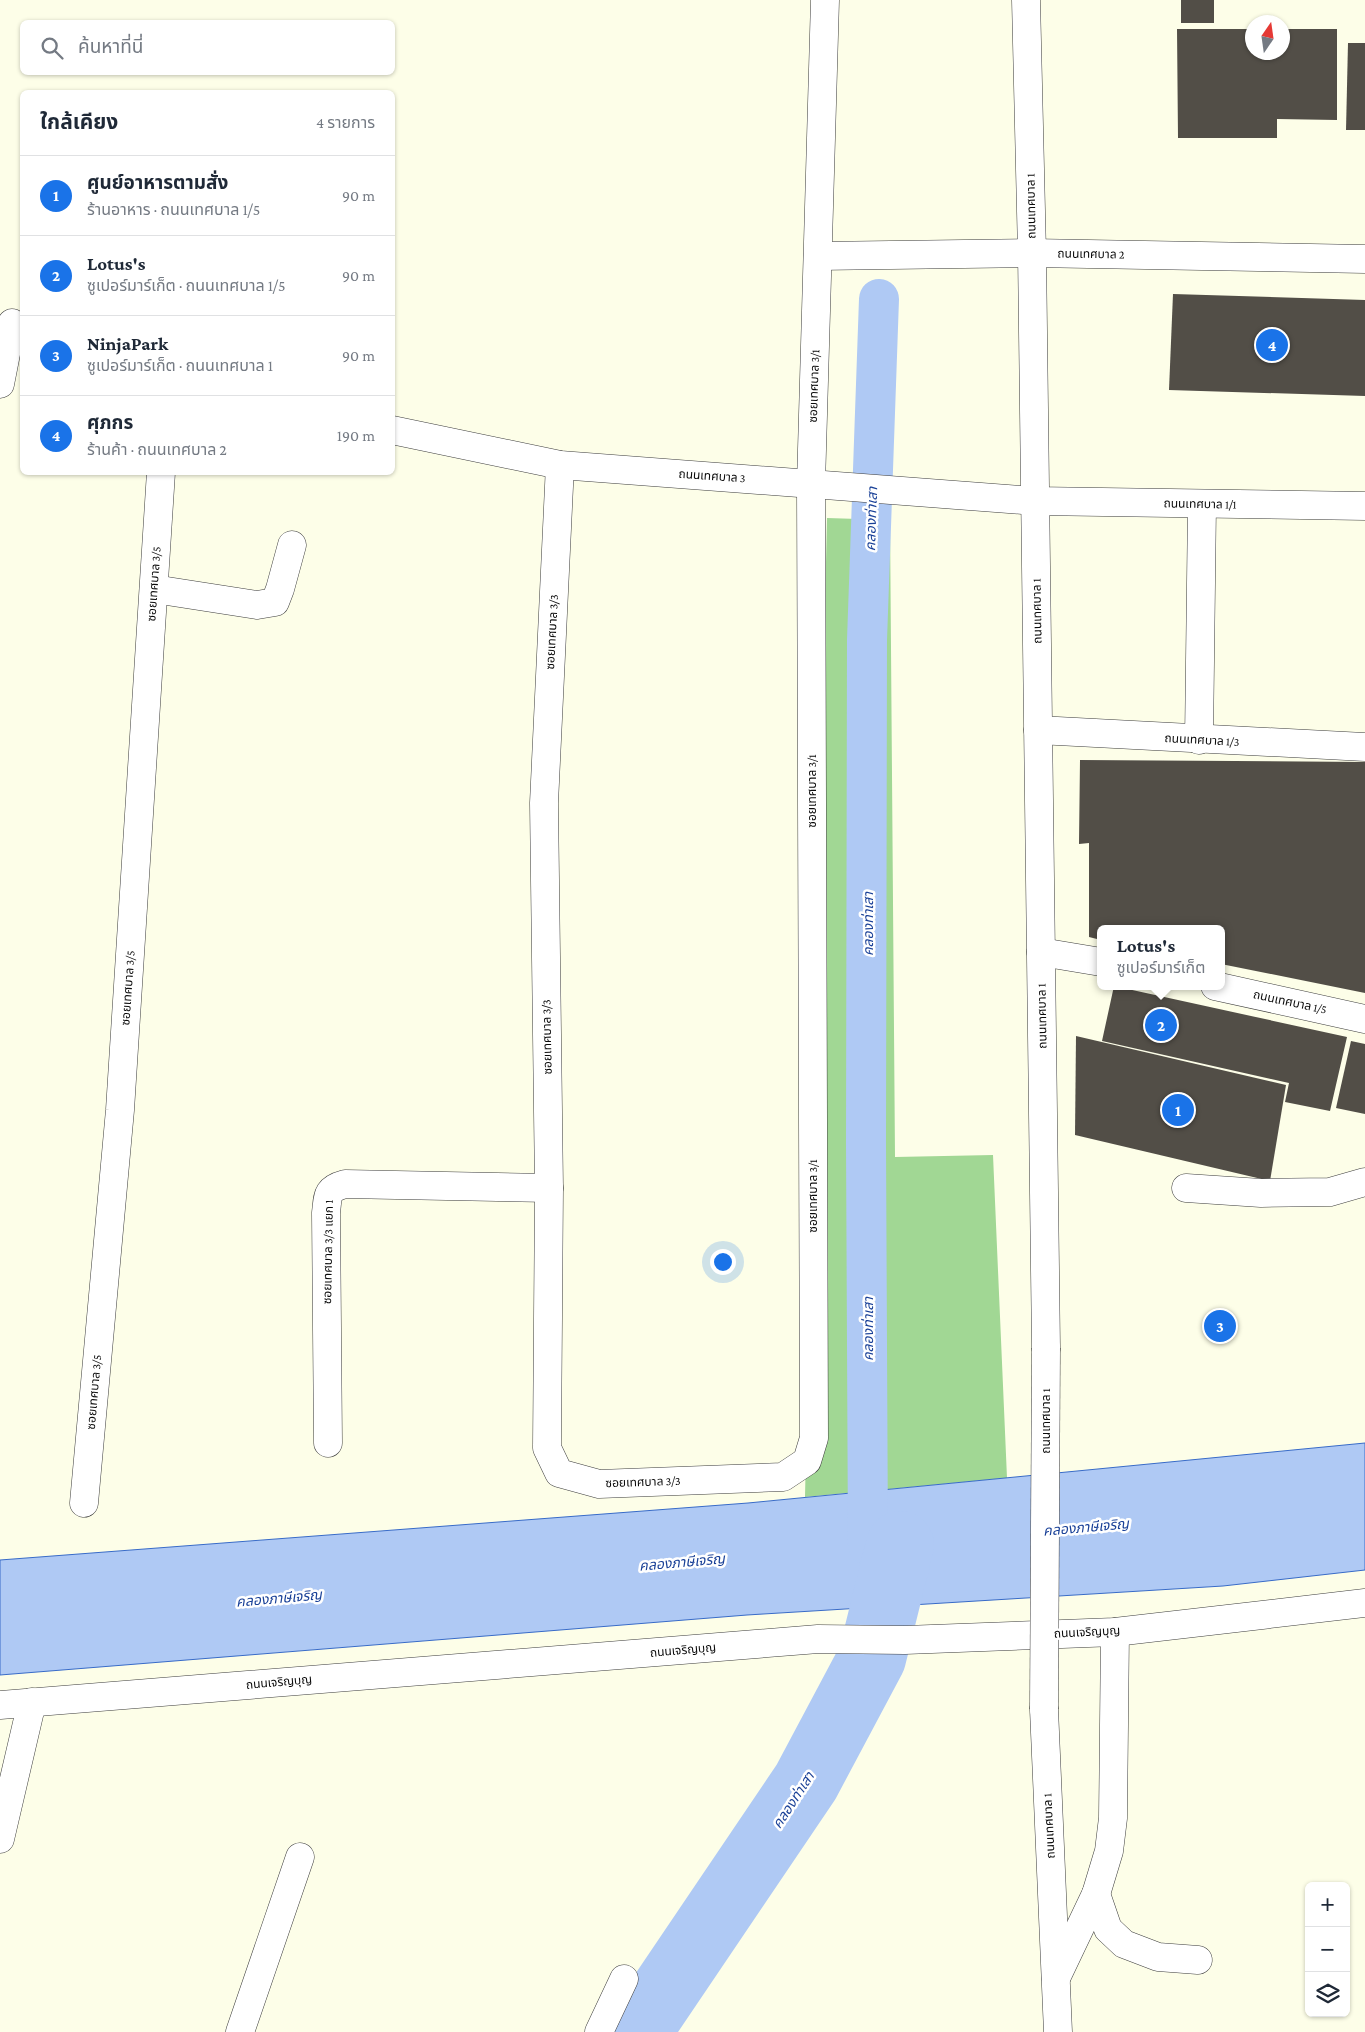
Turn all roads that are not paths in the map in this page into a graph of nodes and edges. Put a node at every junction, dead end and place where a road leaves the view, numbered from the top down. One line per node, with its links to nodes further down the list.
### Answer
1 (825, 0): 4 (street, ซอยเทศบาล 3/1)
2 (1026, 0): 3 (street, ถนนเทศบาล 1)
3 (1032, 253): 4 (street, ถนนเทศบาล 2); 5 (street, ถนนเทศบาล 2); 12 (street, ถนนเทศบาล 1)
4 (818, 256): 11 (street, ซอยเทศบาล 3/1)
5 (1365, 259)
6 (11, 323): 7 (street)
7 (0, 384)
8 (395, 431): 9 (street, ถนนเทศบาล 3)
9 (560, 464): 11 (street, ถนนเทศบาล 3); 25 (street, ซอยเทศบาล 3/3)
10 (161, 475): 16 (street, ซอยเทศบาล 3/5)
11 (813, 484): 12 (street, ถนนเทศบาล 3); 28 (street, ซอยเทศบาล 3/1)
12 (1035, 501): 13 (street, ถนนเทศบาล 1/1); 17 (street, ถนนเทศบาล 1)
13 (1202, 505): 14 (street, ถนนเทศบาล 1/1); 18 (street)
14 (1365, 506)
15 (292, 545): 16 (street)
16 (154, 589): 29 (street, ซอยเทศบาล 3/5)
17 (1038, 730): 18 (street, ถนนเทศบาล 1/3); 20 (street, ถนนเทศบาล 1)
18 (1199, 740): 19 (street, ถนนเทศบาล 1/3)
19 (1365, 747)
20 (1041, 952): 21 (street); 38 (street, ถนนเทศบาล 1, bridge)
21 (1097, 961)
22 (1225, 988): 23 (street, ถนนเทศบาล 1/5)
23 (1365, 1019)
24 (1365, 1182): 26 (street)
25 (549, 1188): 27 (street, ซอยเทศบาล 3/3 แยก 1); 28 (street, ซอยเทศบาล 3/3)
26 (1186, 1188)
27 (328, 1444)
28 (691, 1480)
29 (84, 1503)
30 (1365, 1602): 31 (street, ถนนเจริญบุญ)
31 (1115, 1632): 32 (street, ถนนเจริญบุญ); 36 (street)
32 (32, 1702): 33 (street, ถนนเจริญบุญ); 34 (street)
33 (0, 1704)
34 (0, 1839)
35 (300, 1857): 40 (street)
36 (1096, 1894): 37 (street); 38 (street)
37 (1198, 1960)
38 (1056, 1978): 42 (street, ถนนเทศบาล 1)
39 (624, 1980): 41 (street)
40 (240, 2032)
41 (599, 2032)
42 (1058, 2032)

